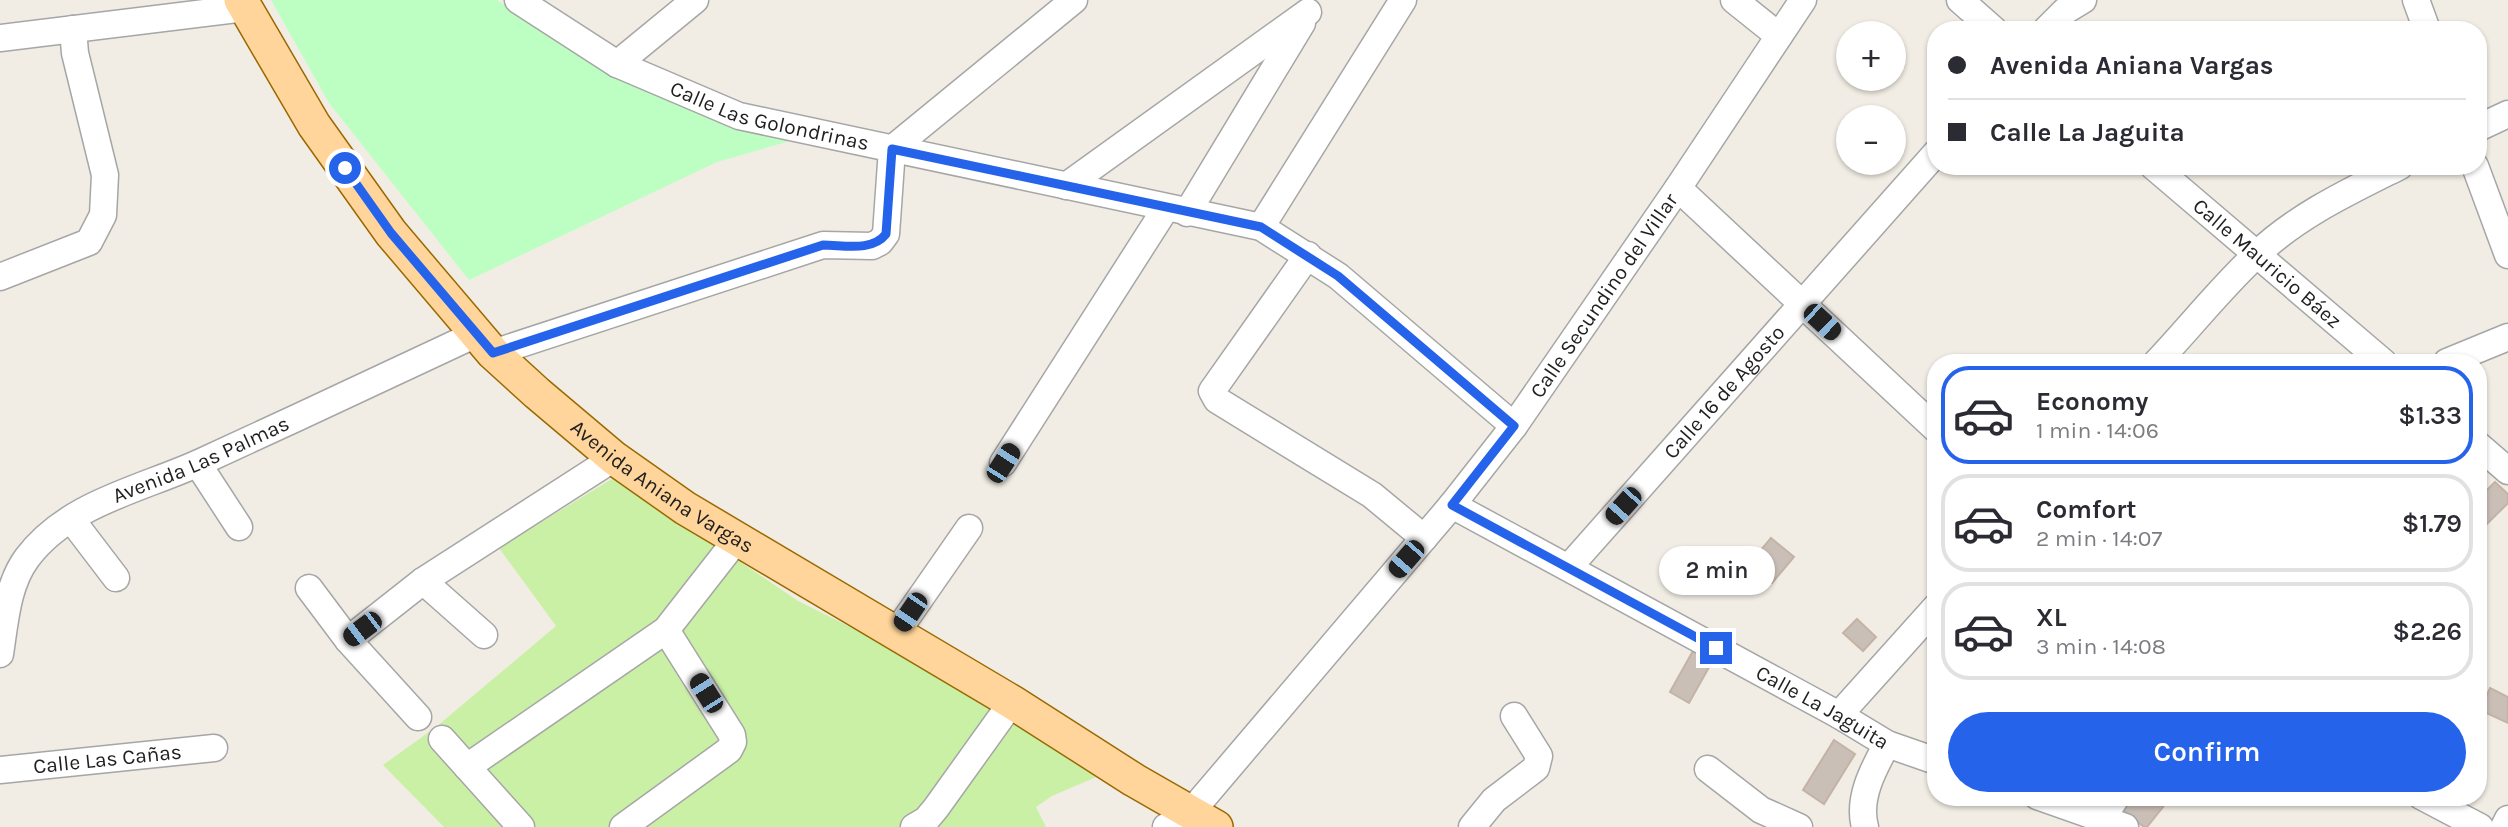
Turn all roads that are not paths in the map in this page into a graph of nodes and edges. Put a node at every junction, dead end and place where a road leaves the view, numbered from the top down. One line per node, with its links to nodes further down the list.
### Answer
1 (518, 0): 18 (street, Calle Las Golondrinas)
2 (695, 0): 18 (street)
3 (1074, 0): 21 (street)
4 (1403, 0): 29 (street)
5 (1734, 0): 16 (street)
6 (1804, 0): 16 (street, Calle Secundino del Villar)
7 (1960, 0): 12 (street)
8 (2083, 0): 13 (street)
9 (2416, 0): 14 (street)
10 (243, 4): 15 (street); 36 (main road, Avenida Aniana Vargas)
11 (1312, 6): 26 (street); 28 (street)
12 (1984, 21)
13 (2055, 21)
14 (2424, 21)
15 (73, 29): 17 (street); 33 (street)
16 (1779, 36): 27 (street, Calle Secundino del Villar)
17 (0, 38)
18 (617, 64): 21 (street, Calle Las Golondrinas)
19 (2508, 114): 20 (street)
20 (2487, 124)
21 (892, 149): 26 (street, Calle Las Golondrinas); 36 (street, Avenida Las Palmas)
22 (1927, 163): 34 (street, Calle 16 de Agosto)
23 (2163, 175): 31 (street, Calle Mauricio Báez)
24 (2382, 175): 31 (street)
25 (2479, 175): 32 (street)
26 (1066, 186): 28 (street, Calle Las Golondrinas)
27 (1678, 188): 34 (street); 41 (street, Calle Secundino del Villar)
28 (1176, 210): 29 (street, Calle Las Golondrinas); 44 (street)
29 (1261, 227): 30 (street, Calle Las Golondrinas)
30 (1308, 255): 41 (street, Calle Las Golondrinas); 51 (street)
31 (2256, 255): 37 (street); 38 (street, Calle Mauricio Báez)
32 (2508, 255)
33 (0, 278)
34 (1803, 304): 40 (street); 53 (street, Calle 16 de Agosto)
35 (2508, 337): 39 (street)
36 (484, 344): 43 (main road, Avenida Aniana Vargas); 45 (street, Avenida Las Palmas)
37 (2164, 354)
38 (2374, 354)
39 (2467, 354)
40 (1927, 421)
41 (1514, 426): 47 (street, Calle Secundino del Villar)
42 (2487, 453): 46 (street)
43 (614, 458): 52 (main road, Avenida Aniana Vargas); 55 (street)
44 (1003, 463)
45 (198, 464): 48 (street, Avenida Las Palmas); 49 (street)
46 (2508, 471)
47 (1452, 505): 51 (street, Calle Secundino del Villar); 53 (street, Calle La Jaguita)
48 (71, 519): 54 (street); 62 (street, Avenida Las Palmas)
49 (239, 527)
50 (969, 528): 59 (street)
51 (1424, 538): 77 (street, Calle Secundino del Villar)
52 (737, 539): 58 (street); 59 (main road, Avenida Aniana Vargas)
53 (1569, 567): 64 (street, Calle La Jaguita)
54 (116, 578)
55 (423, 581): 60 (street); 61 (street)
56 (309, 588): 61 (street)
57 (1927, 617): 64 (street)
58 (666, 630): 71 (street); 80 (street)
59 (896, 633): 63 (main road, Avenida Aniana Vargas)
60 (484, 635)
61 (348, 639): 66 (street)
62 (0, 654)
63 (1012, 702): 77 (main road, Avenida Aniana Vargas); 81 (street)
64 (1839, 715): 68 (street, Calle La Jaguita)
65 (1514, 716): 82 (street)
66 (418, 717)
67 (442, 739): 71 (street)
68 (1887, 744): 70 (street, Calle La Jaguita); 84 (street)
69 (214, 748): 73 (street, Calle Las Cañas)
70 (1927, 758)
71 (467, 766): 79 (street)
72 (1708, 769): 83 (street)
73 (0, 771)
74 (2065, 806): 78 (street)
75 (2440, 806): 85 (street)
76 (2508, 819): 86 (street)
77 (1191, 822)
78 (2113, 823)
79 (521, 827)
80 (623, 827)
81 (914, 827)
82 (1472, 827)
83 (1800, 827)
84 (1865, 827)
85 (2480, 827)
86 (2504, 827)

